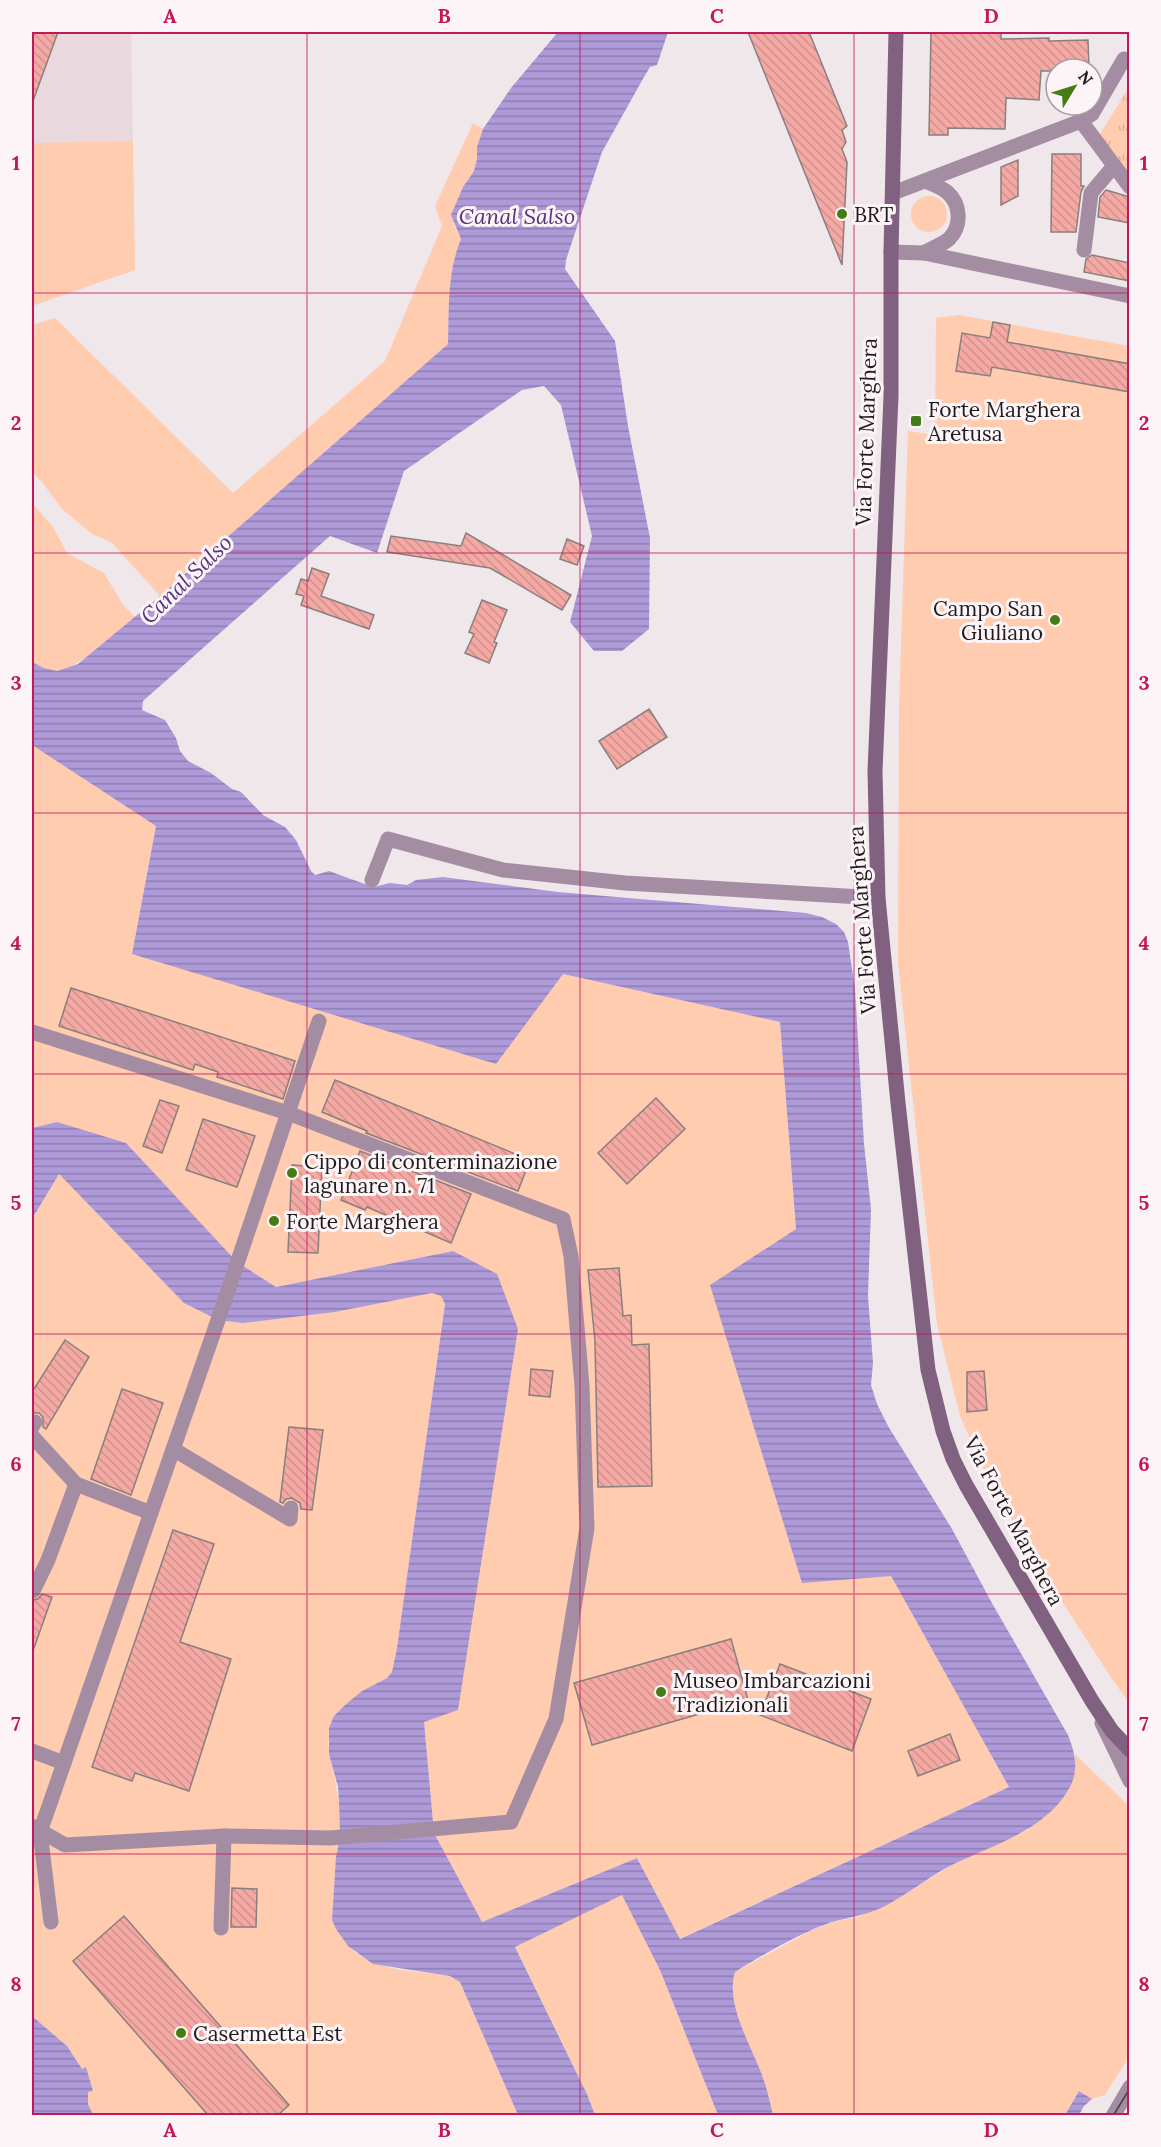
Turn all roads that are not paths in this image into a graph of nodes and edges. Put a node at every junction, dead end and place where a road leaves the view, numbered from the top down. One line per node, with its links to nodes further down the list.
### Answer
1 (896, 32): 7 (street, Via Forte Marghera)
2 (1124, 59): 3 (street)
3 (1081, 121): 4 (street); 5 (street)
4 (1113, 167): 6 (street); 8 (street)
5 (925, 181): 7 (street); 10 (street)
6 (1130, 187)
7 (893, 193): 9 (street, Via Forte Marghera)
8 (1084, 250)
9 (891, 252): 10 (street); 13 (street, Via Forte Marghera)
10 (924, 253): 11 (street)
11 (1130, 296)
12 (372, 880): 13 (street)
13 (878, 898): 25 (street, Via Forte Marghera)
14 (319, 1021): 16 (street)
15 (32, 1032): 16 (street)
16 (288, 1113): 18 (street); 31 (street)
17 (33, 1428): 19 (street)
18 (173, 1449): 20 (street); 21 (street)
19 (76, 1484): 21 (street); 22 (street)
20 (291, 1508)
21 (151, 1513): 28 (street)
22 (48, 1560): 23 (street); 24 (street)
23 (32, 1569)
24 (33, 1591)
25 (1092, 1701): 26 (street, Via Forte Marghera); 29 (street)
26 (1130, 1750)
27 (32, 1751): 28 (street)
28 (64, 1763): 30 (street)
29 (1130, 1781)
30 (34, 1830): 31 (street); 32 (street)
31 (224, 1836): 33 (street)
32 (51, 1922)
33 (221, 1928)
34 (1130, 2087): 35 (street)
35 (1113, 2115)

